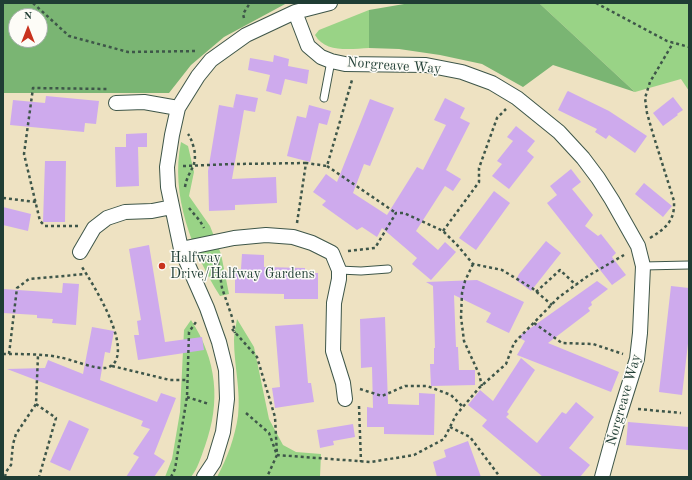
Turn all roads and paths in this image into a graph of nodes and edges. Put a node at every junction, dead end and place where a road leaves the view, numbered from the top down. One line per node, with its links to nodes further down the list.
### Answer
1 (33, 3): 7 (path)
2 (330, 3): 4 (street)
3 (596, 3): 5 (path)
4 (295, 12): 7 (street); 8 (street, Norgreave Way)
5 (673, 43): 6 (path); 28 (path)
6 (689, 47)
7 (215, 58): 13 (street)
8 (331, 61): 9 (street, Norgreave Way); 10 (lane)
9 (357, 63): 11 (street, Norgreave Way); 16 (path)
10 (324, 98)
11 (517, 98): 25 (path); 28 (street, Norgreave Way)
12 (116, 103): 13 (street); 20 (path)
13 (177, 112): 15 (path); 17 (street)
14 (306, 163): 15 (path); 16 (path); 26 (path)
15 (194, 166): 17 (path); 18 (path)
16 (327, 166): 23 (path)
17 (167, 167): 22 (street)
18 (184, 193)
19 (3, 198): 20 (path)
20 (36, 202): 24 (path)
21 (186, 204): 27 (path)
22 (172, 207): 24 (street); 29 (street)
23 (396, 213): 25 (path); 31 (path)
24 (94, 228): 30 (street)
25 (443, 231): 32 (path)
26 (293, 237): 27 (street); 31 (street)
27 (212, 243): 29 (street); 44 (path)
28 (638, 246): 34 (street, Norgreave Way); 38 (path)
29 (181, 249): 41 (street)
30 (80, 252): 37 (path)
31 (332, 253): 36 (street)
32 (473, 264): 39 (path); 52 (path)
33 (689, 265): 34 (lane)
34 (643, 266): 48 (street, Norgreave Way)
35 (388, 269): 36 (lane)
36 (339, 270): 51 (street)
37 (86, 274): 46 (path); 49 (path)
38 (576, 284): 39 (path); 40 (path)
39 (536, 292): 40 (path)
40 (552, 305): 42 (path)
41 (207, 308): 50 (path); 67 (street)
42 (534, 323): 48 (path); 52 (path)
43 (227, 325): 44 (path)
44 (235, 333): 62 (path)
45 (3, 354): 46 (path)
46 (9, 354): 47 (path)
47 (38, 355): 49 (path); 55 (path)
48 (637, 359): 58 (street, Norgreave Way)
49 (112, 366): 50 (path)
50 (188, 380): 53 (path)
51 (344, 384): 54 (street); 57 (path)
52 (482, 386): 57 (path)
53 (187, 397): 56 (path); 66 (path)
54 (345, 399): 63 (path)
55 (36, 404): 64 (path); 65 (path)
56 (209, 404)
57 (463, 407): 61 (path)
58 (623, 407): 60 (path); 70 (street, Norgreave Way)
59 (246, 413): 62 (path)
60 (681, 413)
61 (450, 427): 63 (path); 69 (path)
62 (277, 455): 63 (path); 68 (path)
63 (361, 462)
64 (5, 477)
65 (38, 477)
66 (171, 477)
67 (204, 477)
68 (267, 477)
69 (500, 477)
70 (602, 477)

